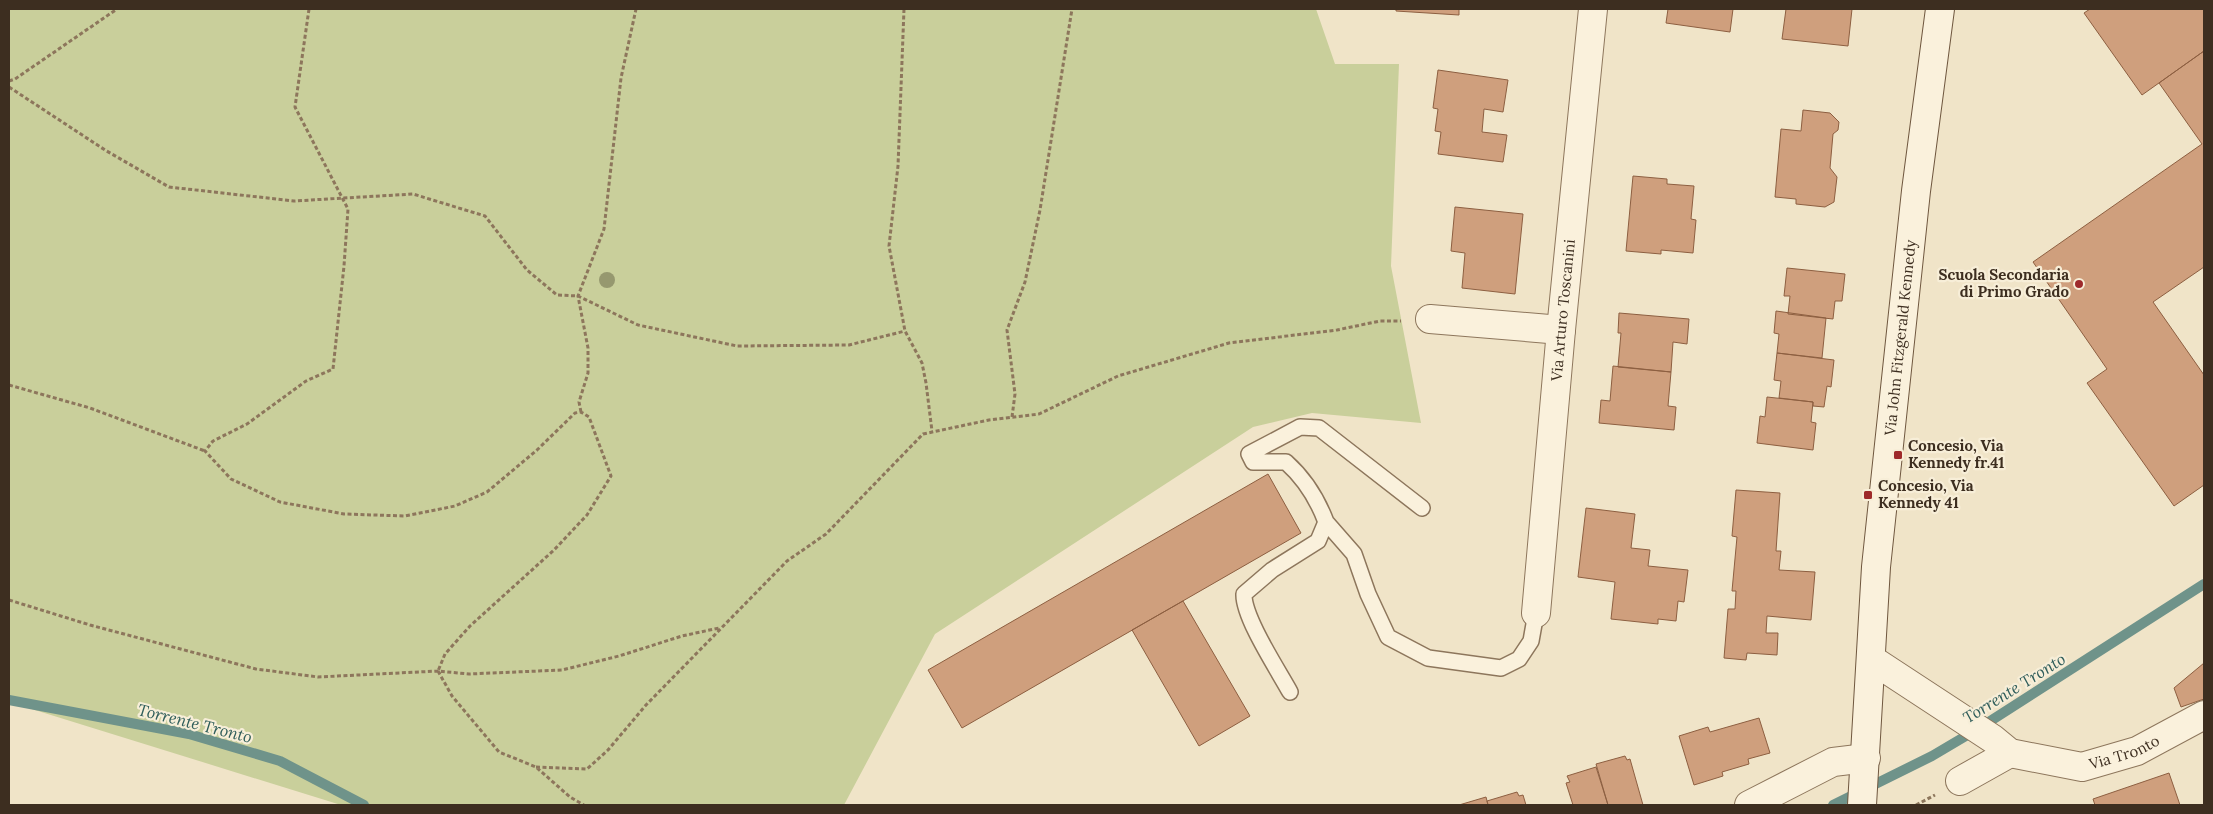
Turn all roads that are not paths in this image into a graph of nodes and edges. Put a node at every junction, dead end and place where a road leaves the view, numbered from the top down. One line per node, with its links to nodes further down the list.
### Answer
1 (1594, 9): 4 (street, Via Arturo Toscanini)
2 (1940, 9): 8 (street, Via John Fitzgerald Kennedy)
3 (1430, 318): 4 (street)
4 (1561, 330): 7 (street, Via Arturo Toscanini)
5 (1422, 508): 6 (lane)
6 (1326, 522): 7 (lane); 9 (lane)
7 (1536, 613)
8 (1871, 659): 11 (street); 12 (street, Via John Fitzgerald Kennedy)
9 (1290, 692)
10 (2204, 715): 11 (street, Via Tronto)
11 (2002, 746): 13 (street)
12 (1866, 761): 14 (street); 15 (street, Via John Fitzgerald Kennedy)
13 (1949, 787)
14 (1748, 805)
15 (1862, 805)

